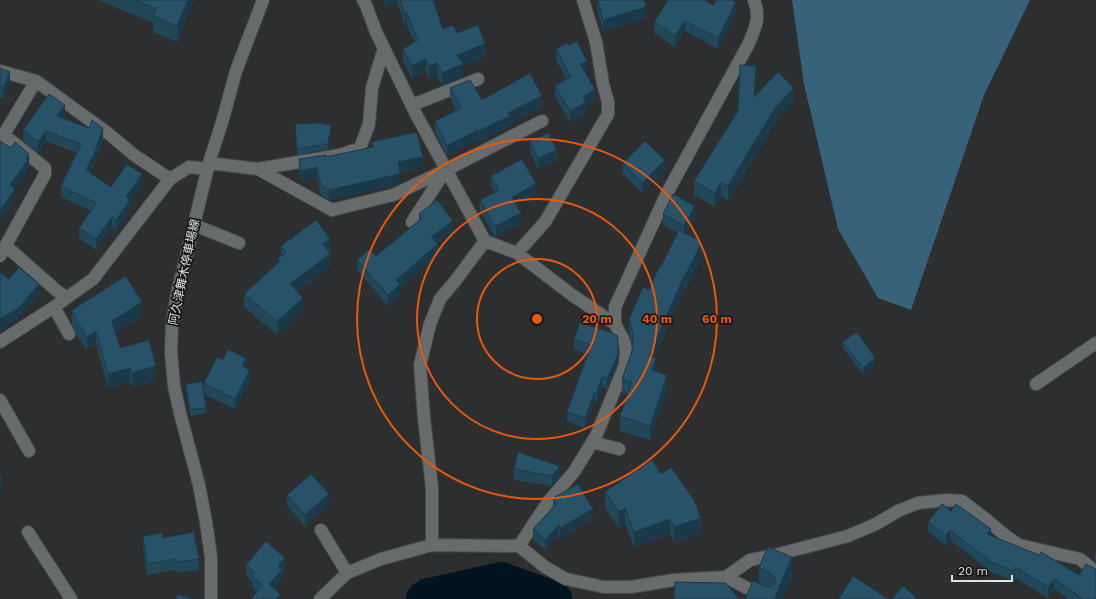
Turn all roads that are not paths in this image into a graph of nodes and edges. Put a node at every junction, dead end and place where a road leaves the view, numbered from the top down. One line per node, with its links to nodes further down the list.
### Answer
1 (263, 0): 12 (street, 阿久津舞木停車場線)
2 (363, 0): 5 (street)
3 (584, 0): 21 (street)
4 (754, 0): 24 (street)
5 (384, 48): 9 (street); 13 (street)
6 (0, 71): 8 (street)
7 (478, 79): 9 (street)
8 (36, 81): 11 (street); 15 (street)
9 (412, 105): 14 (street)
10 (542, 121): 14 (street)
11 (2, 138): 20 (street)
12 (208, 166): 13 (street); 15 (street); 17 (street, 阿久津舞木停車場線)
13 (258, 170): 14 (street)
14 (446, 170): 16 (street); 18 (street)
15 (170, 179): 22 (street)
16 (412, 222)
17 (194, 225): 19 (street); 41 (street, 阿久津舞木停車場線)
18 (485, 242): 21 (street); 35 (street)
19 (239, 243)
20 (3, 251): 22 (street)
21 (517, 253): 24 (street)
22 (66, 297): 23 (street)
23 (54, 307): 25 (street); 26 (street)
24 (615, 324): 30 (street)
25 (69, 334)
26 (0, 342)
27 (1096, 343): 28 (street)
28 (1036, 384)
29 (0, 400): 32 (street)
30 (592, 442): 31 (street); 36 (street)
31 (619, 449)
32 (29, 451)
33 (321, 530): 38 (street)
34 (28, 532): 40 (street)
35 (432, 545): 36 (street); 38 (street)
36 (519, 546): 39 (street)
37 (1096, 572): 39 (street)
38 (347, 573): 42 (street)
39 (726, 577): 43 (street)
40 (71, 599)
41 (211, 599)
42 (320, 599)
43 (768, 599)

